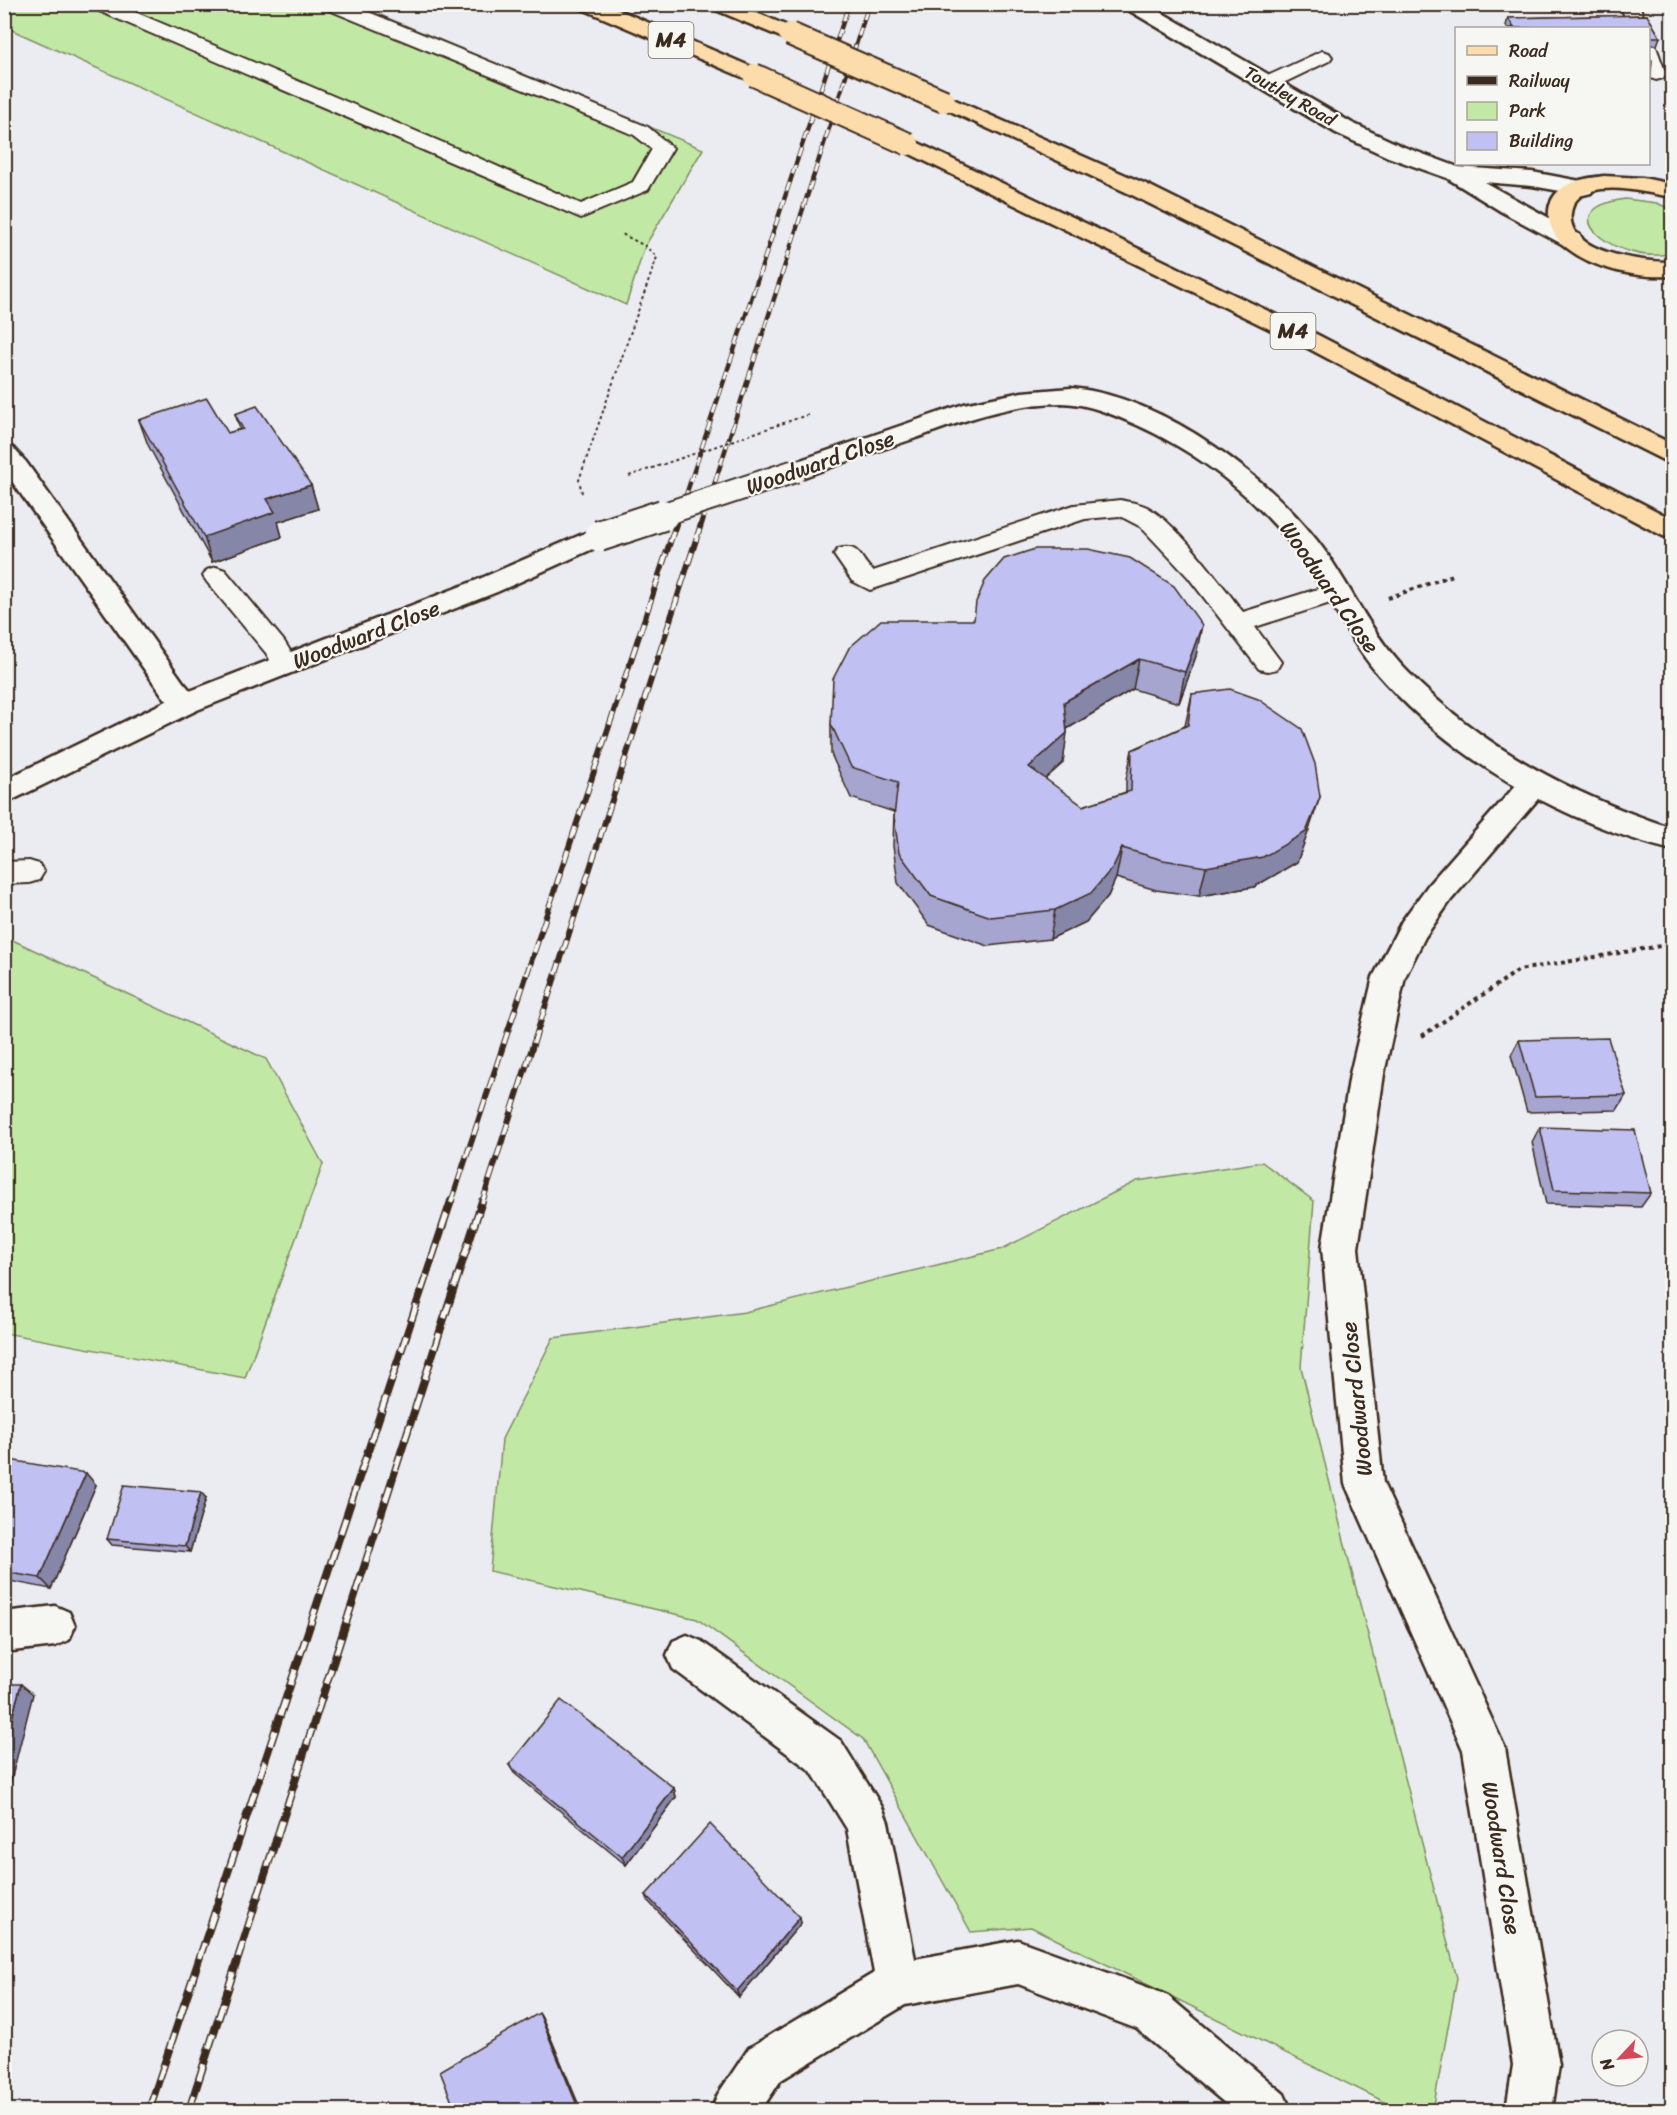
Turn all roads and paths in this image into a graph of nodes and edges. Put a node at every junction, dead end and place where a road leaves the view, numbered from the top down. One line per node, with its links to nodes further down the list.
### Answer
1 (99, 4): 2 (lane)
2 (331, 4)
3 (587, 4): 27 (main road, M4, bridge)
4 (717, 4): 24 (main road, M4, bridge)
5 (1132, 4): 11 (street, Toutley Road)
6 (1629, 4): 7 (lane)
7 (1638, 27)
8 (1650, 53): 10 (lane)
9 (1322, 57): 11 (lane)
10 (1659, 74)
11 (1268, 83): 13 (street, Toutley Road)
12 (1672, 171): 14 (main road)
13 (1455, 173): 15 (street, Toutley Road); 17 (street, Toutley Road)
14 (1620, 181): 15 (main road); 16 (main road)
15 (1582, 188): 17 (main road)
16 (1672, 191)
17 (1572, 240): 19 (main road)
18 (645, 246): 26 (path)
19 (1643, 269): 20 (main road); 21 (main road)
20 (1672, 269)
21 (1672, 282)
22 (810, 414): 25 (path, bridge)
23 (4, 454): 35 (street)
24 (1672, 454)
25 (627, 477)
26 (582, 493)
27 (1672, 530)
28 (847, 555): 32 (lane)
29 (1452, 575): 31 (path)
30 (216, 576): 34 (lane)
31 (1342, 602): 32 (lane); 34 (street, Woodward Close, bridge); 36 (street, Woodward Close)
32 (1239, 623): 33 (lane)
33 (1268, 662)
34 (286, 665): 35 (street, Woodward Close)
35 (187, 703): 37 (street, Woodward Close)
36 (1534, 784): 38 (street, Woodward Close); 40 (street, Woodward Close)
37 (4, 793)
38 (1672, 839)
39 (1672, 944): 40 (path)
40 (1367, 1074): 47 (street, Woodward Close)
41 (55, 1626): 42 (street)
42 (4, 1632)
43 (687, 1655): 44 (street)
44 (898, 1984): 45 (street); 46 (street)
45 (734, 2110)
46 (1268, 2110)
47 (1529, 2110)

